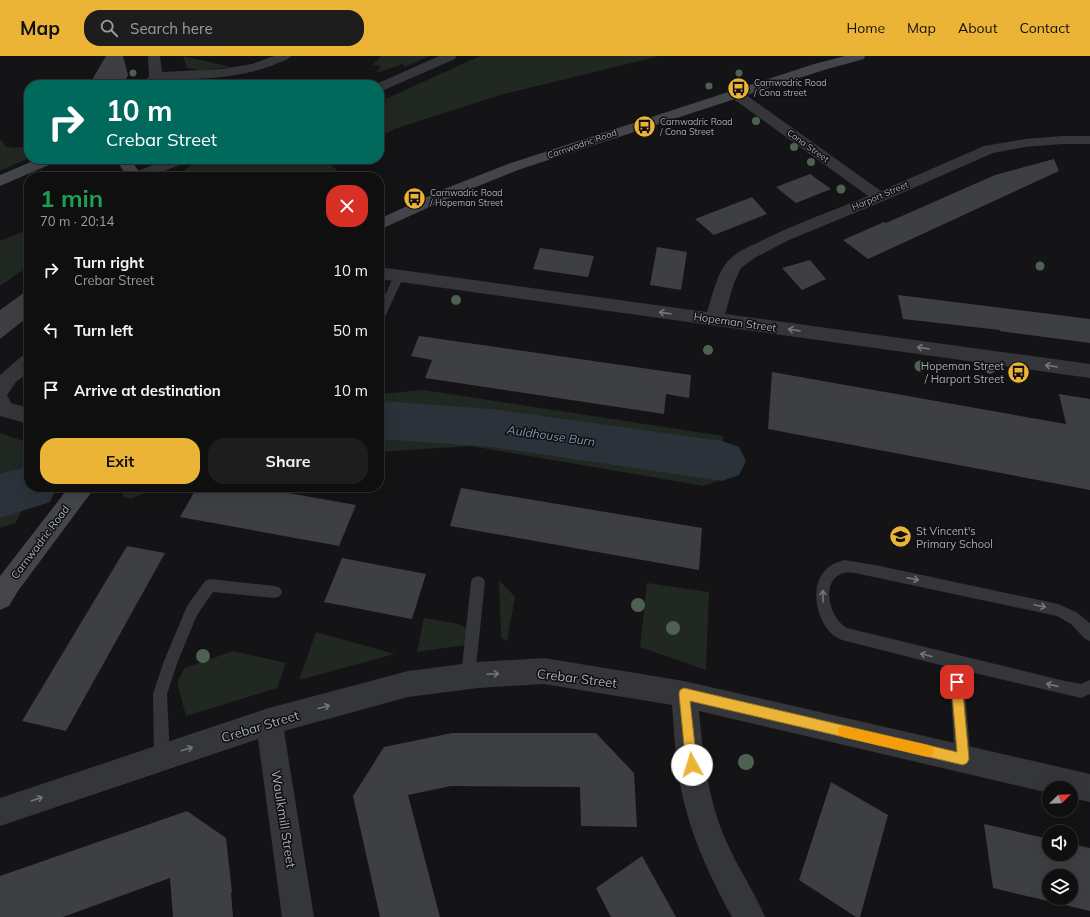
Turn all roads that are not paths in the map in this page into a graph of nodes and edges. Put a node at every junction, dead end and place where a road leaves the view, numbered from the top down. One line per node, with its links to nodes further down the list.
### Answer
1 (154, 56): 5 (street)
2 (285, 56): 6 (street)
3 (450, 56): 7 (street)
4 (859, 56): 8 (street, Carnwadric Road)
5 (153, 80)
6 (161, 80)
7 (384, 85)
8 (737, 95): 14 (street, Cona Street); 15 (street, Carnwadric Road)
9 (1090, 140): 14 (street, Harport Street)
10 (39, 164): 13 (street)
11 (169, 164): 12 (street)
12 (148, 172)
13 (0, 181)
14 (880, 197): 19 (street, Harport Street)
15 (384, 223)
16 (384, 274): 17 (street, Hopeman Street)
17 (399, 276): 18 (lane); 19 (street, Hopeman Street, one-way to 17)
18 (384, 308)
19 (714, 319): 21 (street, Hopeman Street, one-way to 19)
20 (24, 365): 22 (street)
21 (1090, 371)
22 (0, 390)
23 (0, 401): 24 (street)
24 (24, 415)
25 (78, 492): 27 (street, Carnwadric Road)
26 (478, 582): 31 (lane)
27 (3, 588)
28 (276, 592): 35 (lane)
29 (1090, 634): 30 (lane, one-way to 29)
30 (960, 663): 32 (lane, one-way to 30); 36 (lane)
31 (468, 676): 33 (street, Crebar Street, one-way to 33); 34 (street, Crebar Street, one-way to 31)
32 (1090, 687)
33 (684, 694): 36 (street, Crebar Street); 40 (street)
34 (269, 722): 35 (street, Crebar Street, one-way to 34); 39 (street, Waulkmill Street)
35 (162, 757): 38 (street, Crebar Street, one-way to 35)
36 (963, 759): 37 (street, Crebar Street)
37 (1090, 788)
38 (0, 812)
39 (298, 917)
40 (748, 917)

